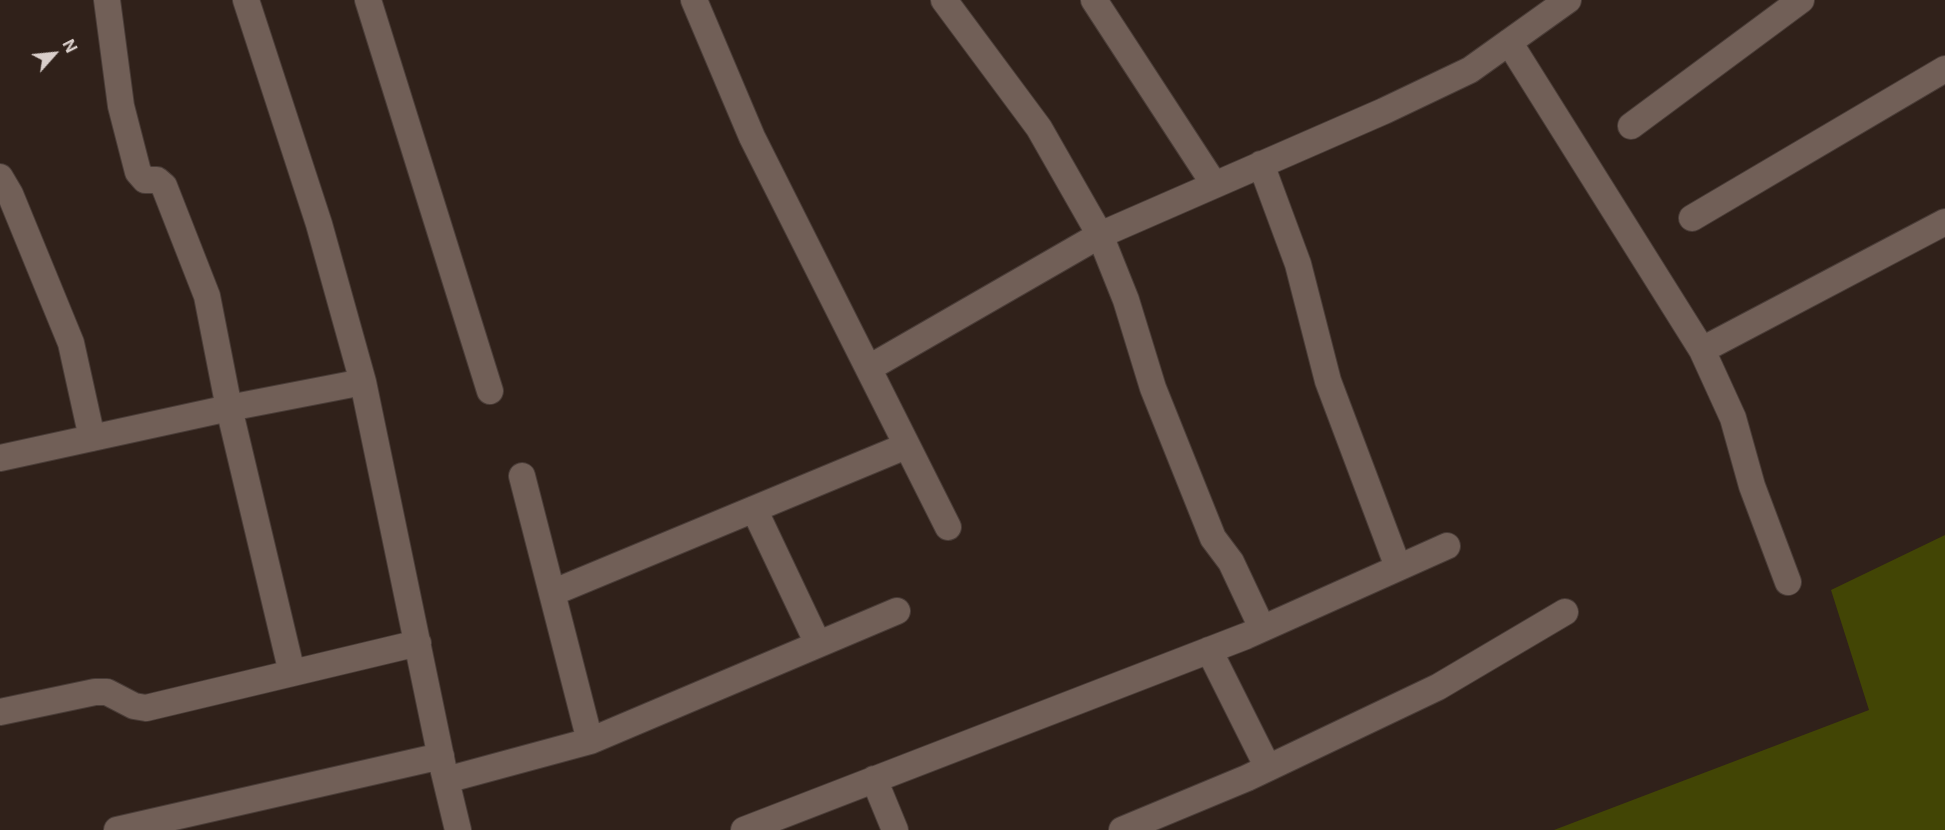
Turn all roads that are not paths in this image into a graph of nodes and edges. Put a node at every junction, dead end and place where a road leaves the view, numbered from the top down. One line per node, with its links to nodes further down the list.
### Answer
1 (107, 0): 22 (street)
2 (246, 0): 20 (street)
3 (368, 0): 21 (street)
4 (694, 0): 19 (street)
5 (944, 0): 17 (street)
6 (1094, 0): 14 (street)
7 (1568, 0): 9 (street)
8 (1801, 0): 11 (street)
9 (1509, 42): 12 (street); 18 (street)
10 (1945, 69): 15 (street)
11 (1630, 126)
12 (1261, 164): 14 (street); 30 (street)
13 (0, 177): 23 (street)
14 (1214, 184): 17 (street)
15 (1692, 218)
16 (1945, 222): 18 (street)
17 (1101, 235): 19 (street); 35 (street)
18 (1702, 350): 31 (street)
19 (868, 368): 28 (street)
20 (363, 382): 22 (street); 36 (street)
21 (490, 391)
22 (229, 408): 23 (street); 39 (street)
23 (92, 438): 25 (street)
24 (901, 448): 27 (street)
25 (0, 458)
26 (522, 477): 32 (street)
27 (754, 509): 32 (street); 37 (street)
28 (948, 527)
29 (1447, 546): 30 (street)
30 (1398, 567): 35 (street)
31 (1788, 582)
32 (552, 593): 41 (street)
33 (897, 611): 37 (street)
34 (1566, 612): 43 (street)
35 (1262, 628): 38 (street)
36 (418, 643): 39 (street); 42 (street)
37 (818, 644): 41 (street)
38 (1209, 650): 43 (street); 44 (street)
39 (292, 673): 40 (street)
40 (0, 712)
41 (590, 741): 42 (street)
42 (443, 768): 45 (street); 46 (street)
43 (1268, 768): 49 (street)
44 (874, 779): 47 (street); 48 (street)
45 (117, 830)
46 (458, 830)
47 (744, 830)
48 (895, 830)
49 (1122, 830)

